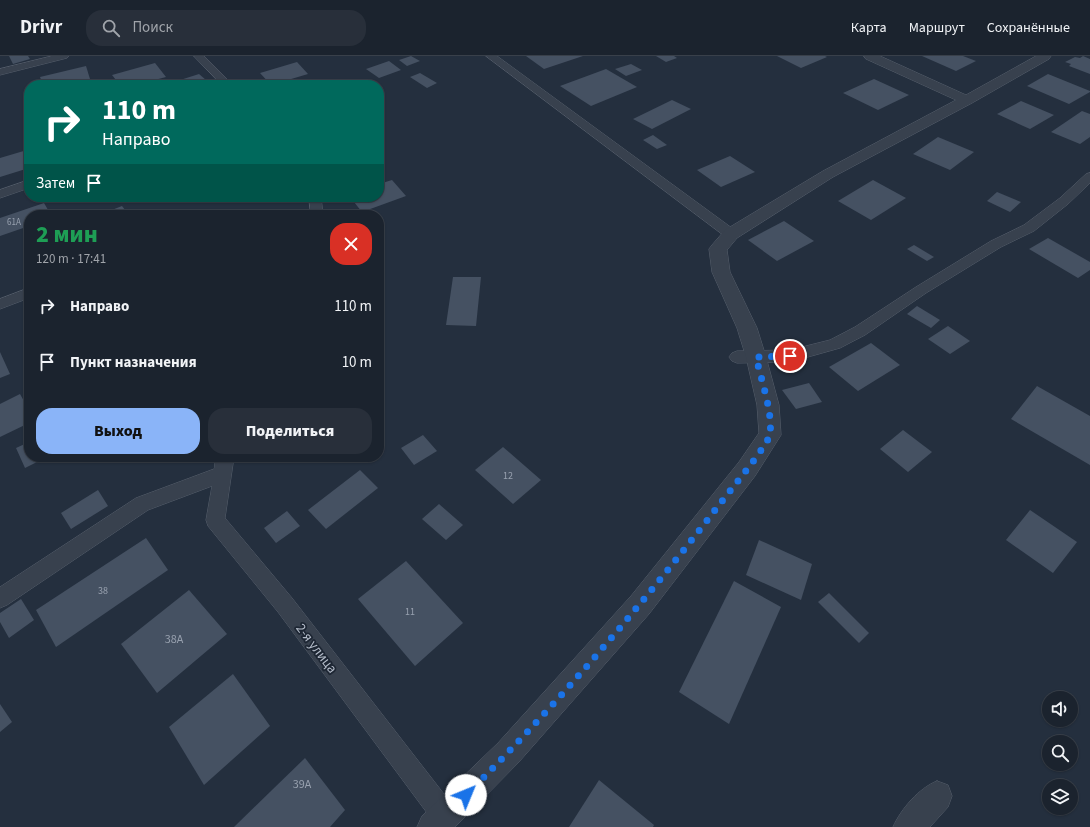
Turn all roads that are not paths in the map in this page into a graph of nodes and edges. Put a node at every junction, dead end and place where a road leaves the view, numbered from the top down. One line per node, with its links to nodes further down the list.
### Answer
1 (64, 56): 6 (lane)
2 (199, 56): 7 (lane)
3 (491, 56): 12 (lane)
4 (870, 56): 8 (street)
5 (1045, 56): 8 (street)
6 (0, 72)
7 (223, 80)
8 (967, 100): 12 (street)
9 (1090, 177): 15 (lane)
10 (24, 186): 11 (lane)
11 (0, 194)
12 (731, 234): 15 (street)
13 (24, 295): 14 (lane)
14 (0, 304)
15 (747, 357): 19 (street)
16 (224, 465): 17 (lane, 2-я улица); 19 (lane, 2-я улица)
17 (0, 598)
18 (938, 796): 20 (street)
19 (439, 821)
20 (909, 827)

